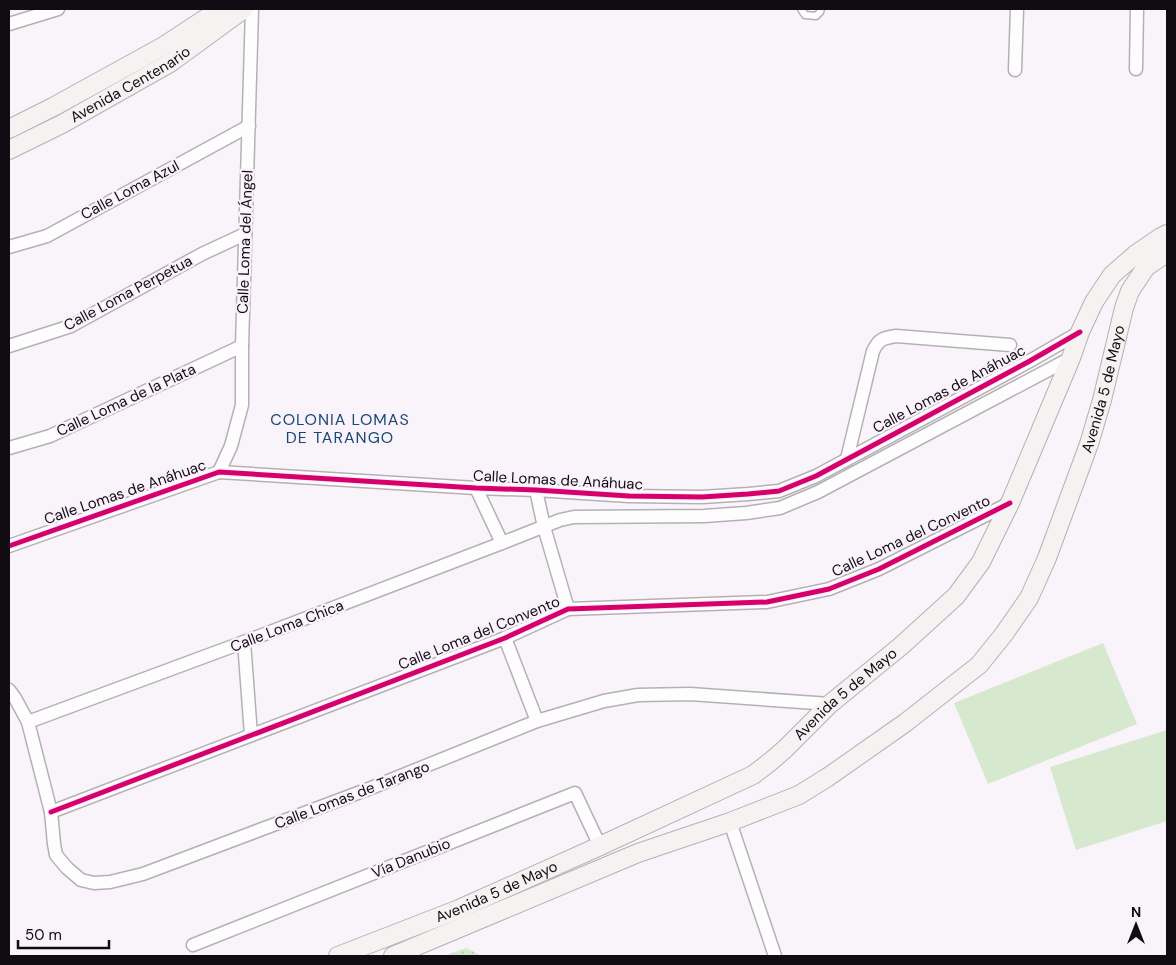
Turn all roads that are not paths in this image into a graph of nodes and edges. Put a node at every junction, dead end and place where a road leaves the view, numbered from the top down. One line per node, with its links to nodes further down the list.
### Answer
1 (58, 9): 9 (street)
2 (220, 9): 13 (main road, Avenida Centenario)
3 (244, 9): 14 (main road, Avenida Centenario)
4 (252, 9): 12 (street, Calle Loma del Ángel)
5 (801, 9): 6 (lane)
6 (821, 9)
7 (1017, 9): 11 (street)
8 (1137, 9): 10 (street)
9 (9, 24)
10 (1136, 69)
11 (1015, 70)
12 (249, 126): 15 (street, Calle Loma del Ángel); 17 (street, Calle Loma Azul)
13 (9, 129)
14 (9, 150)
15 (246, 234): 22 (street, Calle Loma Perpetua); 23 (street, Calle Loma del Ángel)
16 (1167, 234): 20 (main road, Avenida 5 de Mayo)
17 (9, 248)
18 (1167, 253): 19 (main road, Avenida 5 de Mayo)
19 (1146, 267): 24 (main road); 43 (main road, Avenida 5 de Mayo)
20 (1080, 332): 24 (main road, Avenida 5 de Mayo); 26 (street, Calle Lomas de Anáhuac)
21 (1010, 345): 26 (street)
22 (9, 346)
23 (242, 346): 25 (street, Calle Loma de la Plata); 27 (street, Calle Loma del Ángel)
24 (1071, 358): 30 (main road, Avenida 5 de Mayo); 31 (street, Calle Lomas de Anáhuac)
25 (9, 448)
26 (847, 459): 29 (street, Calle Lomas de Anáhuac)
27 (219, 472): 28 (street, Calle Lomas de Anáhuac); 33 (street, Calle Lomas de Anáhuac)
28 (476, 488): 29 (street, Calle Lomas de Anáhuac); 32 (street)
29 (536, 490): 31 (street)
30 (1010, 503): 34 (street, Calle Loma del Convento); 38 (main road, Avenida 5 de Mayo)
31 (544, 527): 32 (street, Calle Loma Chica); 34 (street)
32 (502, 543): 36 (street, Calle Loma Chica)
33 (9, 546)
34 (568, 610): 35 (street, Calle Loma del Convento)
35 (505, 638): 39 (street); 41 (street, Calle Loma del Convento)
36 (244, 642): 40 (street, Calle Loma Chica); 41 (street)
37 (9, 690): 40 (street, Calle Lomas de Tarango)
38 (830, 704): 39 (street, Calle Lomas de Tarango); 44 (main road, Avenida 5 de Mayo)
39 (537, 721): 42 (street, Calle Lomas de Tarango)
40 (28, 722): 42 (street, Calle Lomas de Tarango)
41 (251, 735): 42 (street, Calle Loma del Convento)
42 (51, 812)
43 (730, 822): 47 (main road, Avenida 5 de Mayo); 48 (street)
44 (600, 846): 45 (street, Vía Danubio); 46 (main road, Avenida 5 de Mayo)
45 (193, 945)
46 (338, 956)
47 (393, 956)
48 (774, 956)

